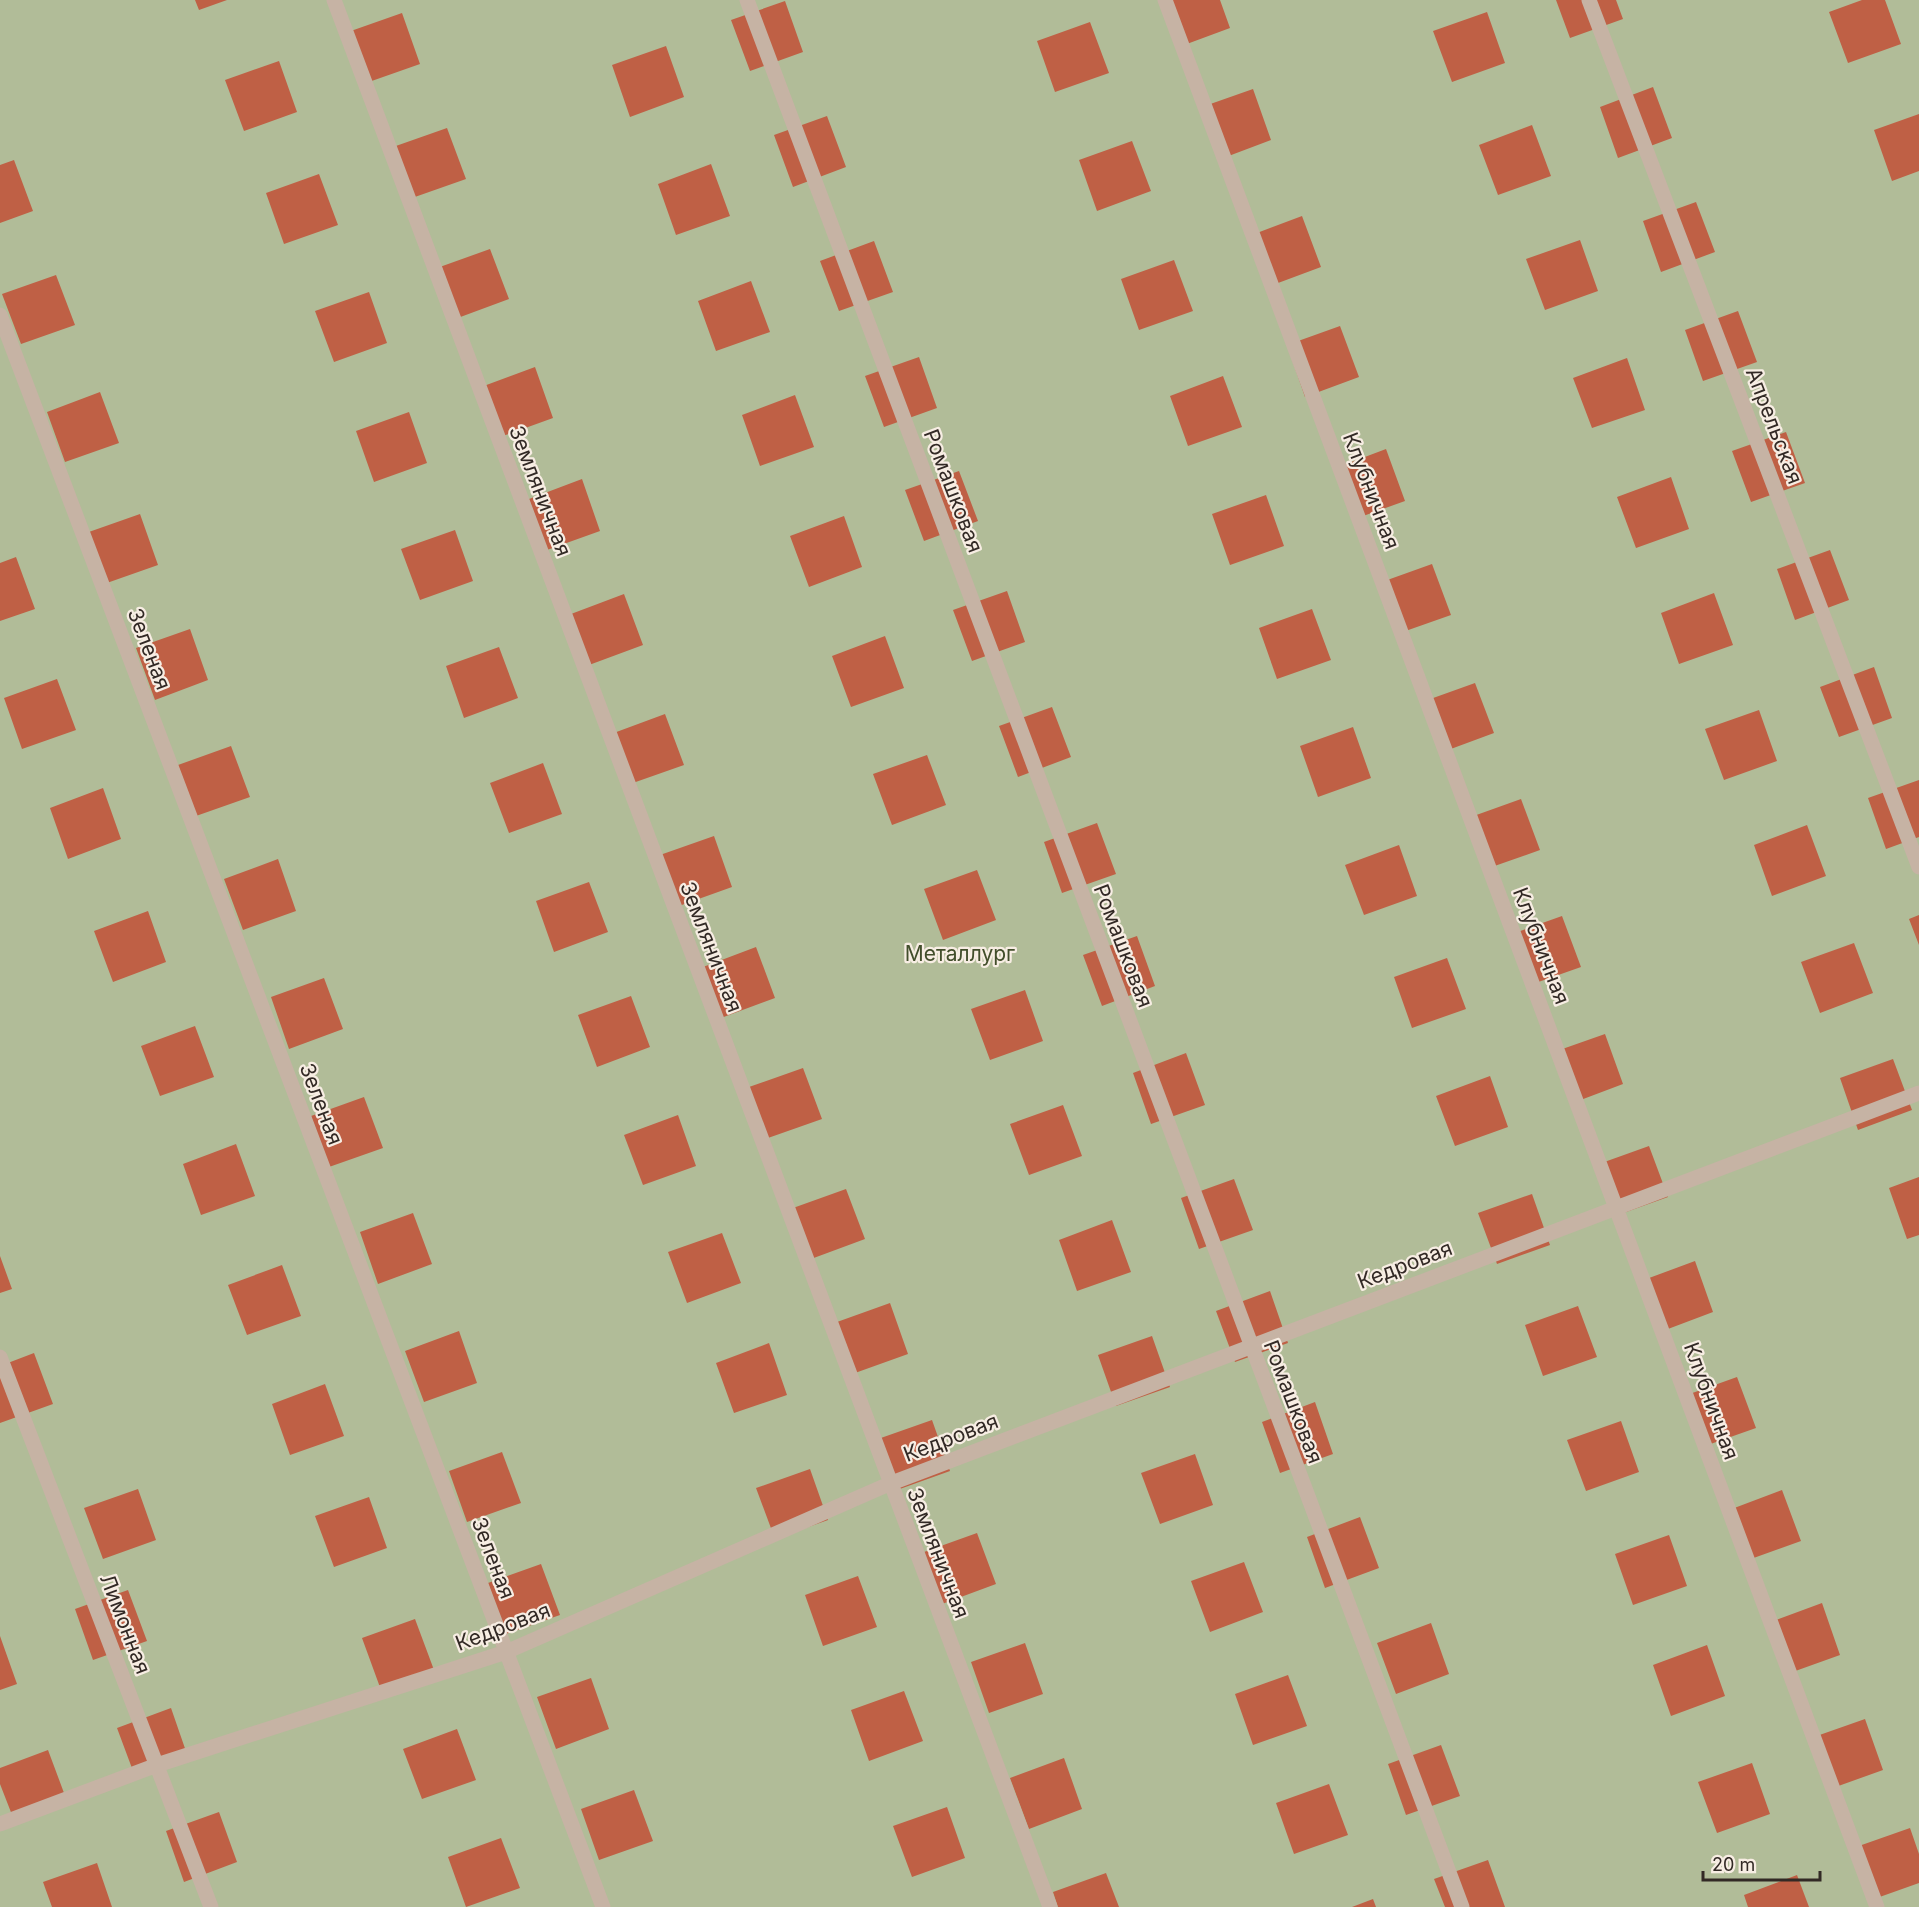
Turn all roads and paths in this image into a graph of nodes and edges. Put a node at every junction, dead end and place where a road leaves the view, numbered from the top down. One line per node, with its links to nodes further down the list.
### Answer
1 (334, 0): 11 (street, Земляничная)
2 (747, 0): 9 (street, Ромашковая)
3 (1165, 0): 8 (street, Клубничная)
4 (1589, 0): 6 (street, Апрельская)
5 (0, 315): 12 (street, Зеленая)
6 (1919, 867)
7 (1919, 1093): 8 (street, Кедровая)
8 (1616, 1207): 9 (street, Кедровая); 19 (street, Клубничная)
9 (1251, 1348): 11 (street, Кедровая); 18 (street, Ромашковая)
10 (0, 1357): 13 (street, Лимонная)
11 (889, 1484): 12 (street, Кедровая); 17 (street, Земляничная)
12 (506, 1652): 13 (street, Кедровая); 16 (street, Зеленая)
13 (157, 1765): 14 (street, Кедровая); 15 (street, Лимонная)
14 (0, 1824)
15 (211, 1907)
16 (603, 1907)
17 (1050, 1907)
18 (1462, 1907)
19 (1877, 1907)

